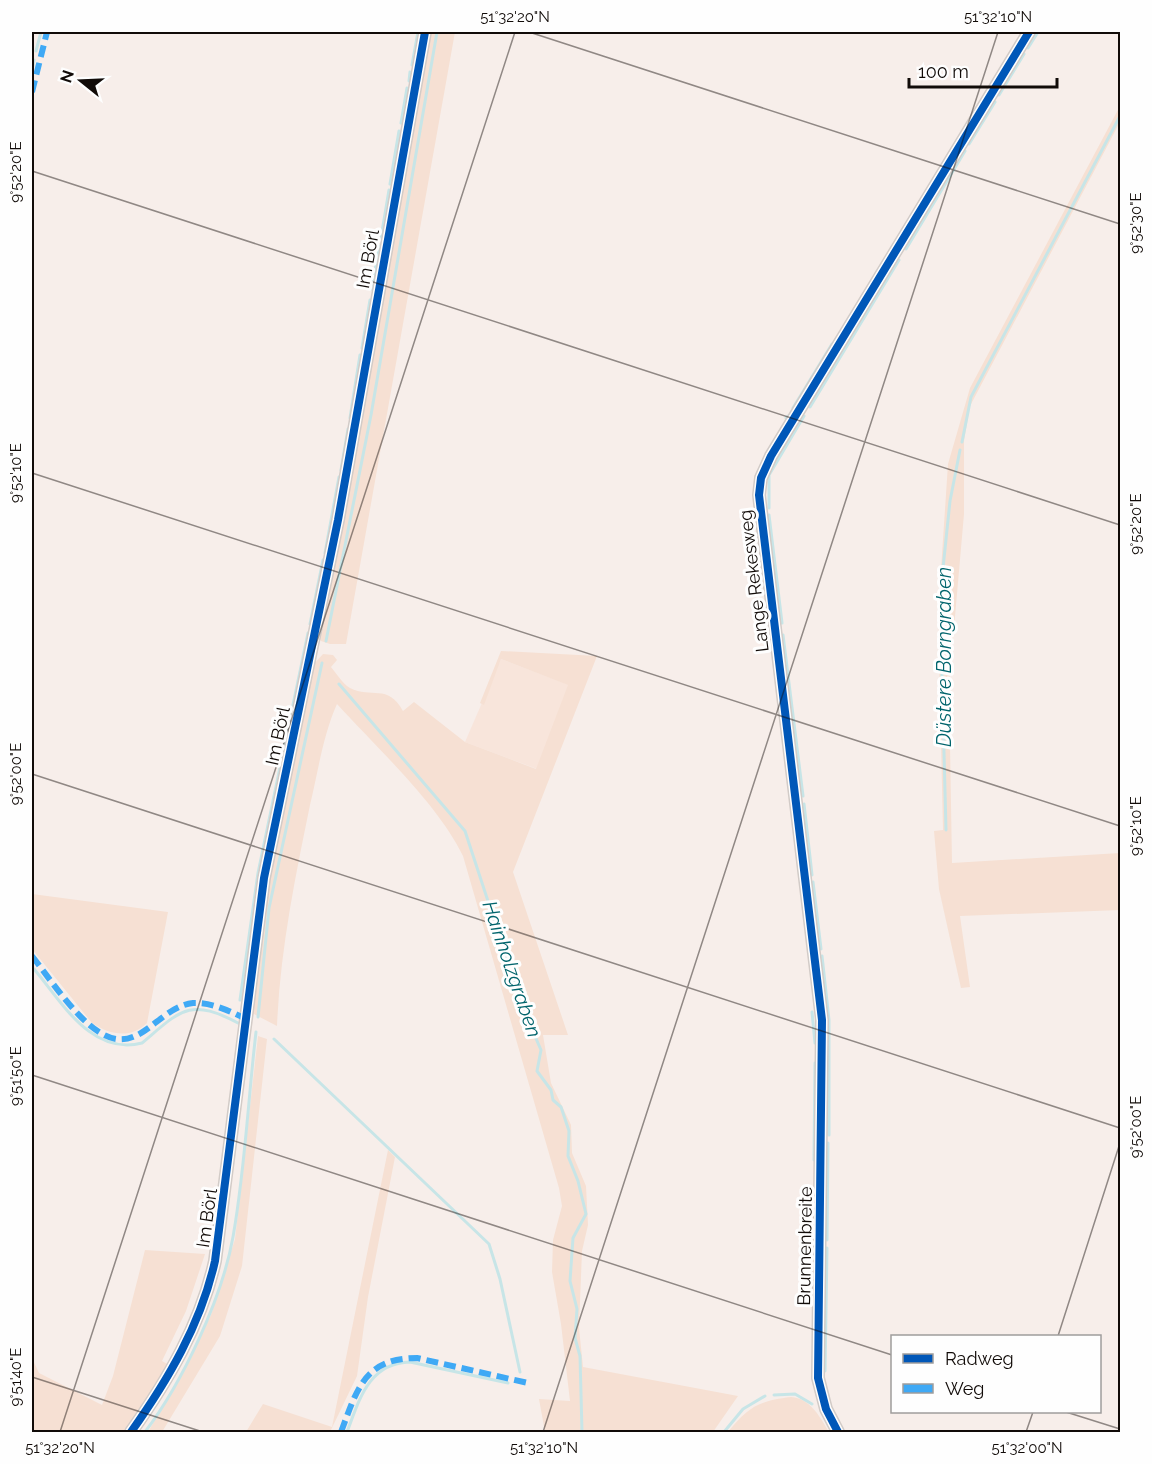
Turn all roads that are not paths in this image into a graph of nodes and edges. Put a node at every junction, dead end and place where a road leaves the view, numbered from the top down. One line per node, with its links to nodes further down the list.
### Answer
1 (425, 32): 4 (street, Im Börl)
2 (1029, 32): 3 (street, Lange Rekesweg)
3 (823, 1055): 5 (street, Brunnenbreite)
4 (131, 1432)
5 (838, 1432)

